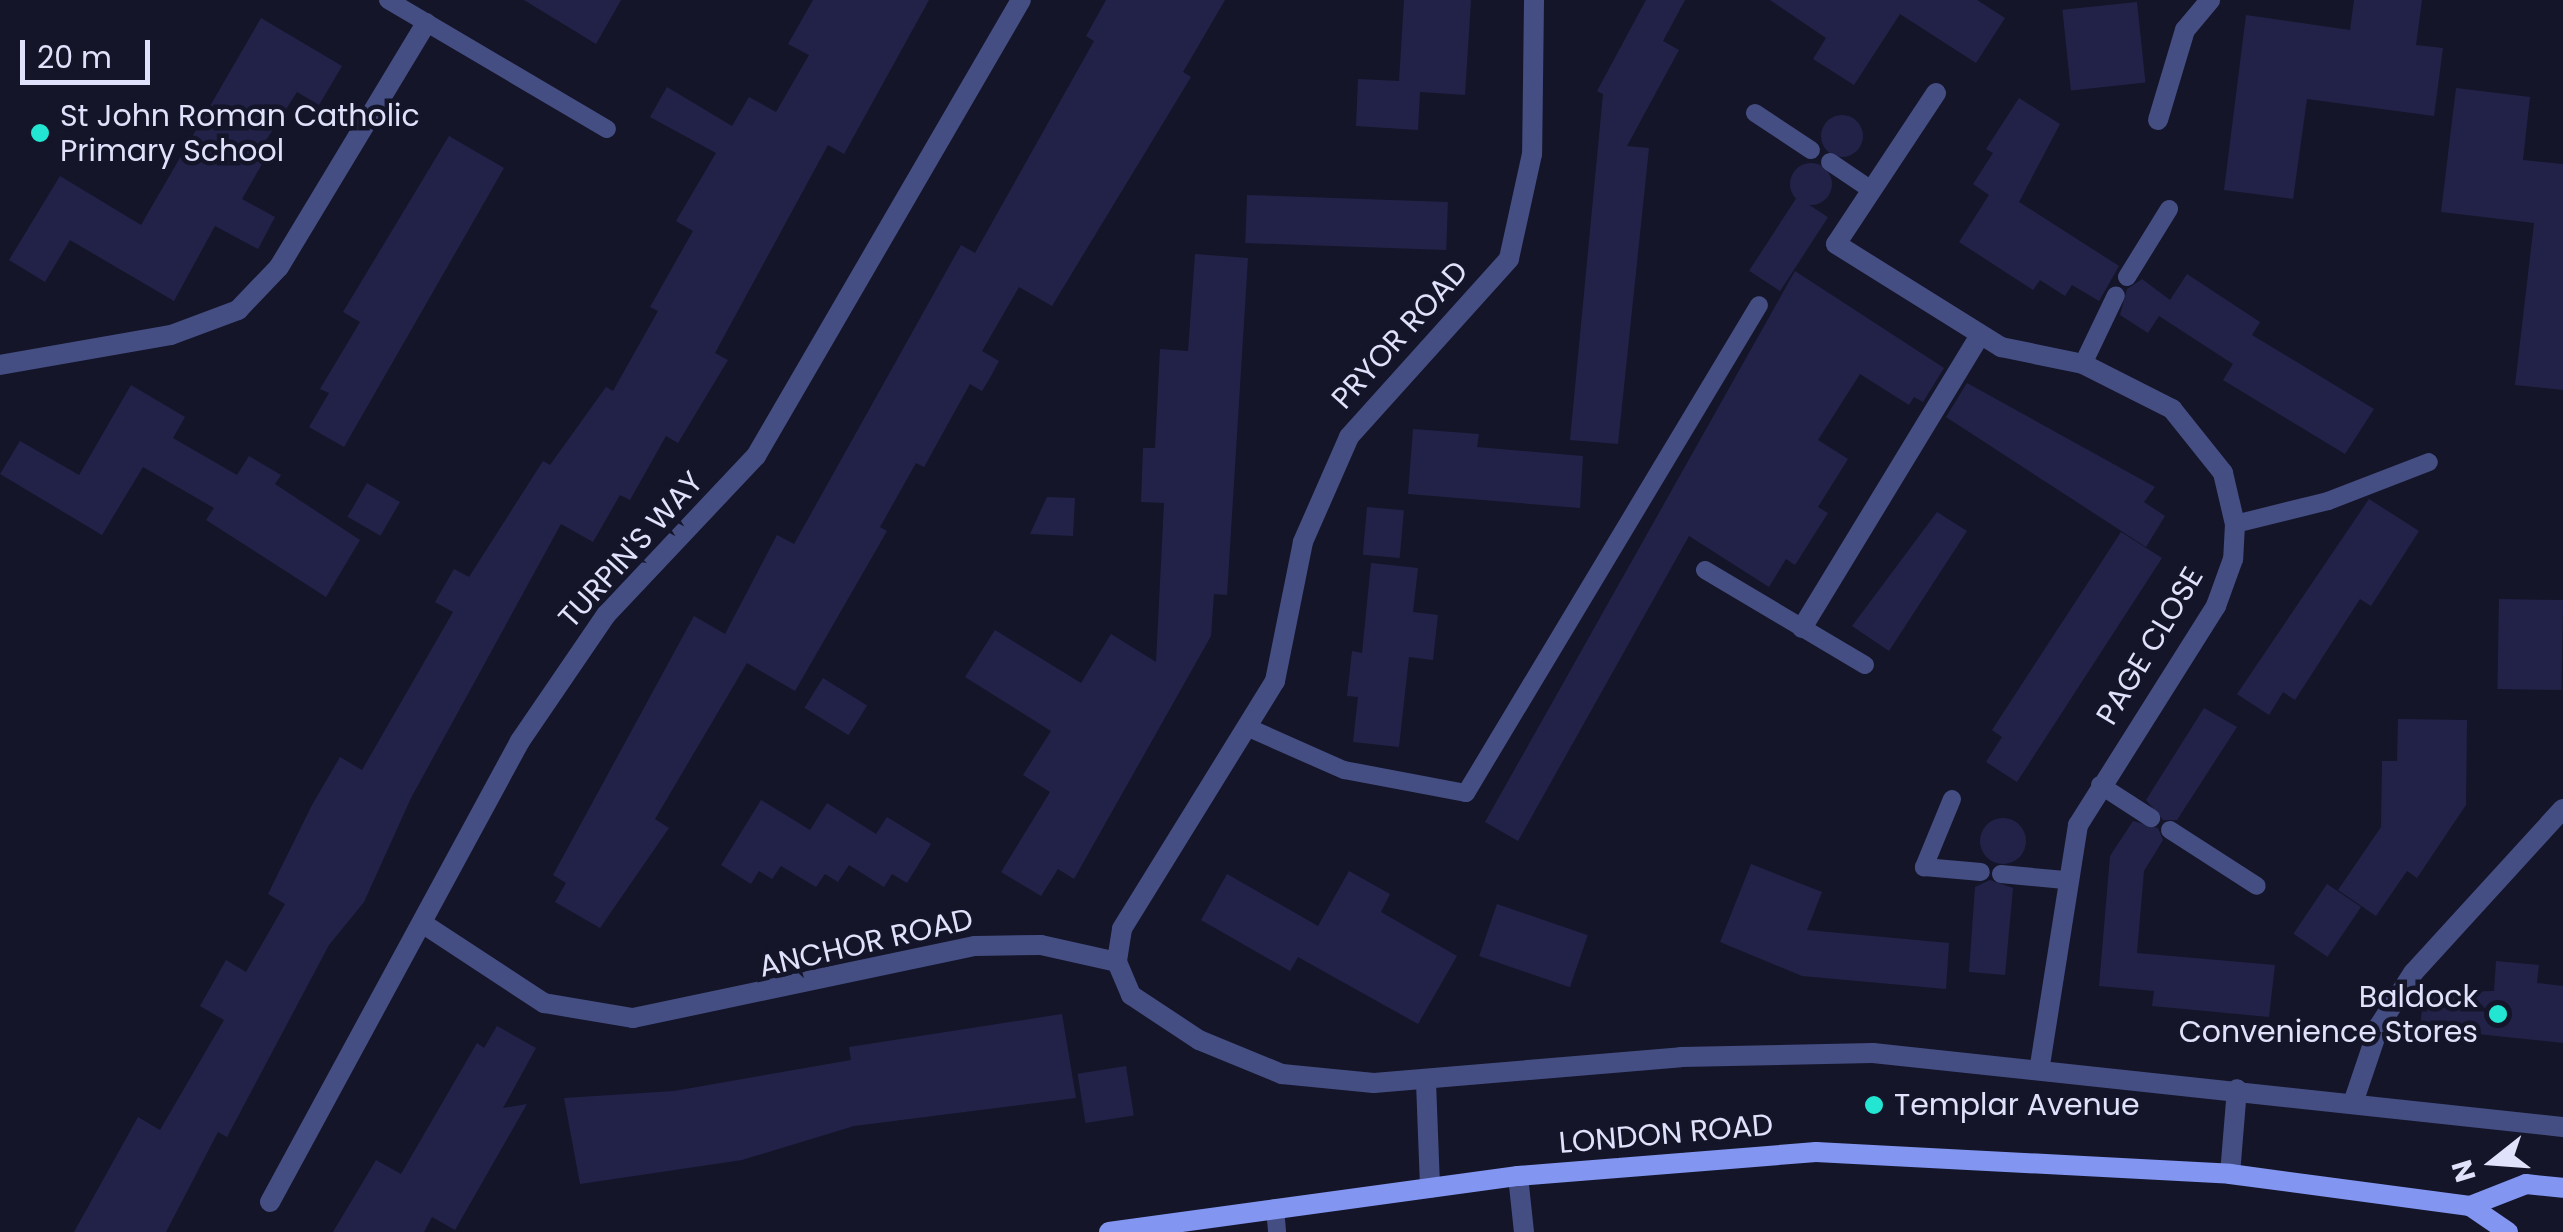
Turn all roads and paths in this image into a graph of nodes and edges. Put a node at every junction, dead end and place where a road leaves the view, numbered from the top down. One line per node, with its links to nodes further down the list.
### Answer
1 (388, 0): 5 (lane)
2 (1021, 0): 35 (street, TURPIN'S WAY)
3 (1534, 0): 25 (street, PRYOR ROAD)
4 (2210, 0): 8 (street)
5 (426, 23): 9 (lane); 19 (street)
6 (1936, 94): 12 (street, PAGE CLOSE)
7 (1755, 113): 10 (lane)
8 (2158, 120)
9 (607, 129)
10 (1812, 150)
11 (1830, 162): 12 (lane)
12 (1870, 188): 17 (street, PAGE CLOSE)
13 (2169, 209): 14 (lane)
14 (2127, 278)
15 (2116, 295): 18 (lane)
16 (1759, 305): 25 (lane)
17 (1980, 335): 18 (street, PAGE CLOSE); 23 (street)
18 (2083, 364): 21 (street, PAGE CLOSE)
19 (0, 365)
20 (2429, 462): 21 (lane)
21 (2234, 524): 26 (street, PAGE CLOSE)
22 (1705, 570): 23 (lane)
23 (1802, 628): 24 (lane)
24 (1865, 666)
25 (1249, 728): 36 (street, PRYOR ROAD)
26 (2100, 785): 29 (lane); 33 (street, PAGE CLOSE)
27 (1952, 798): 31 (lane)
28 (2563, 809): 40 (street)
29 (2150, 818)
30 (2170, 830): 34 (lane)
31 (1981, 872)
32 (2000, 874): 33 (lane)
33 (2065, 880): 37 (street, PAGE CLOSE)
34 (2258, 886)
35 (422, 923): 36 (street, ANCHOR ROAD); 46 (street, TURPIN'S WAY)
36 (1117, 962): 38 (street)
37 (2040, 1066): 38 (street); 39 (street)
38 (1426, 1082): 44 (street)
39 (2237, 1088): 40 (street); 42 (street)
40 (2353, 1103): 41 (street)
41 (2563, 1126)
42 (2230, 1174): 43 (main road, LONDON ROAD); 47 (main road, LONDON ROAD)
43 (1518, 1176): 44 (main road, LONDON ROAD); 51 (street)
44 (1430, 1188): 48 (main road, LONDON ROAD)
45 (2563, 1188): 47 (main road, LONDON ROAD)
46 (270, 1202)
47 (2470, 1206): 52 (main road, LONDON ROAD)
48 (1275, 1208): 49 (main road, LONDON ROAD); 50 (lane)
49 (1109, 1232)
50 (1277, 1232)
51 (1524, 1232)
52 (2508, 1232)

